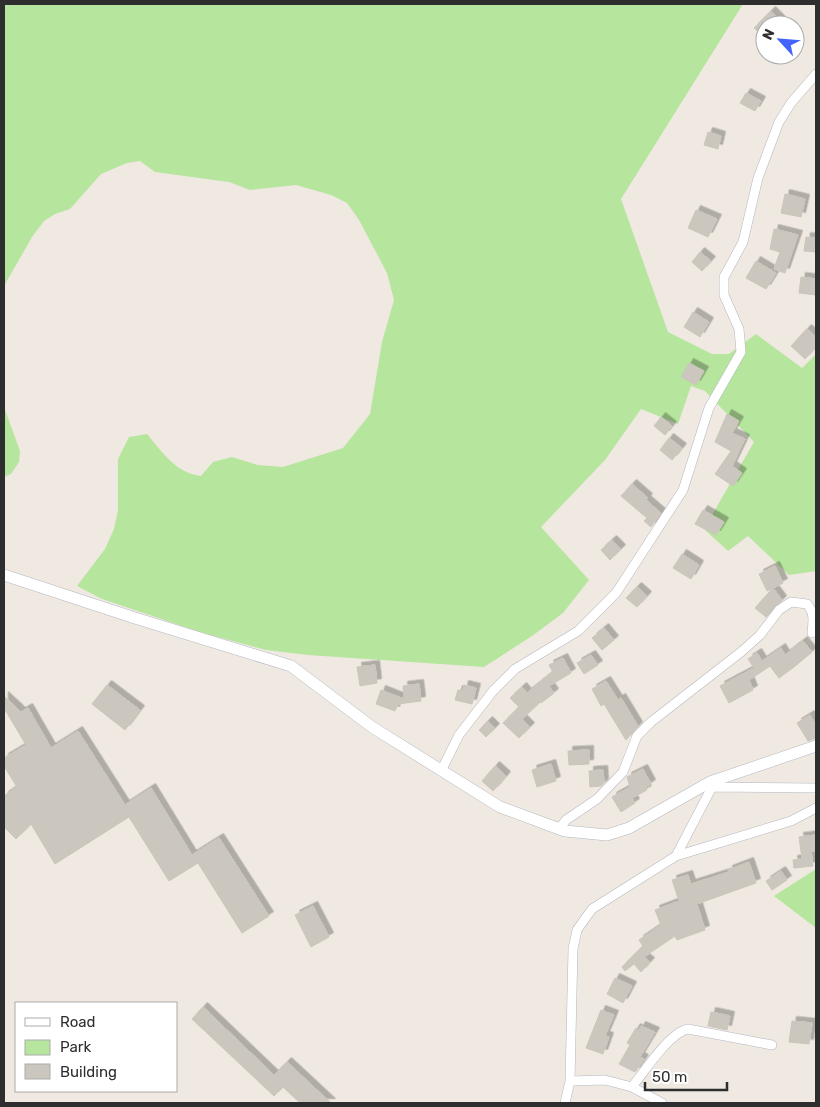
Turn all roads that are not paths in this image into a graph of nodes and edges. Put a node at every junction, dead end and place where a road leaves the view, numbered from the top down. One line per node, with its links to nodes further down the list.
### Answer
1 (816, 74): 5 (street)
2 (4, 575): 5 (street)
3 (812, 634): 9 (street)
4 (816, 746): 6 (street)
5 (441, 771): 9 (street)
6 (711, 785): 7 (street); 9 (street); 10 (street)
7 (816, 788)
8 (816, 808): 10 (street)
9 (559, 829)
10 (676, 856): 12 (street)
11 (772, 1045): 13 (street)
12 (570, 1081): 13 (street); 14 (street)
13 (632, 1087): 15 (street)
14 (565, 1103)
15 (662, 1103)

